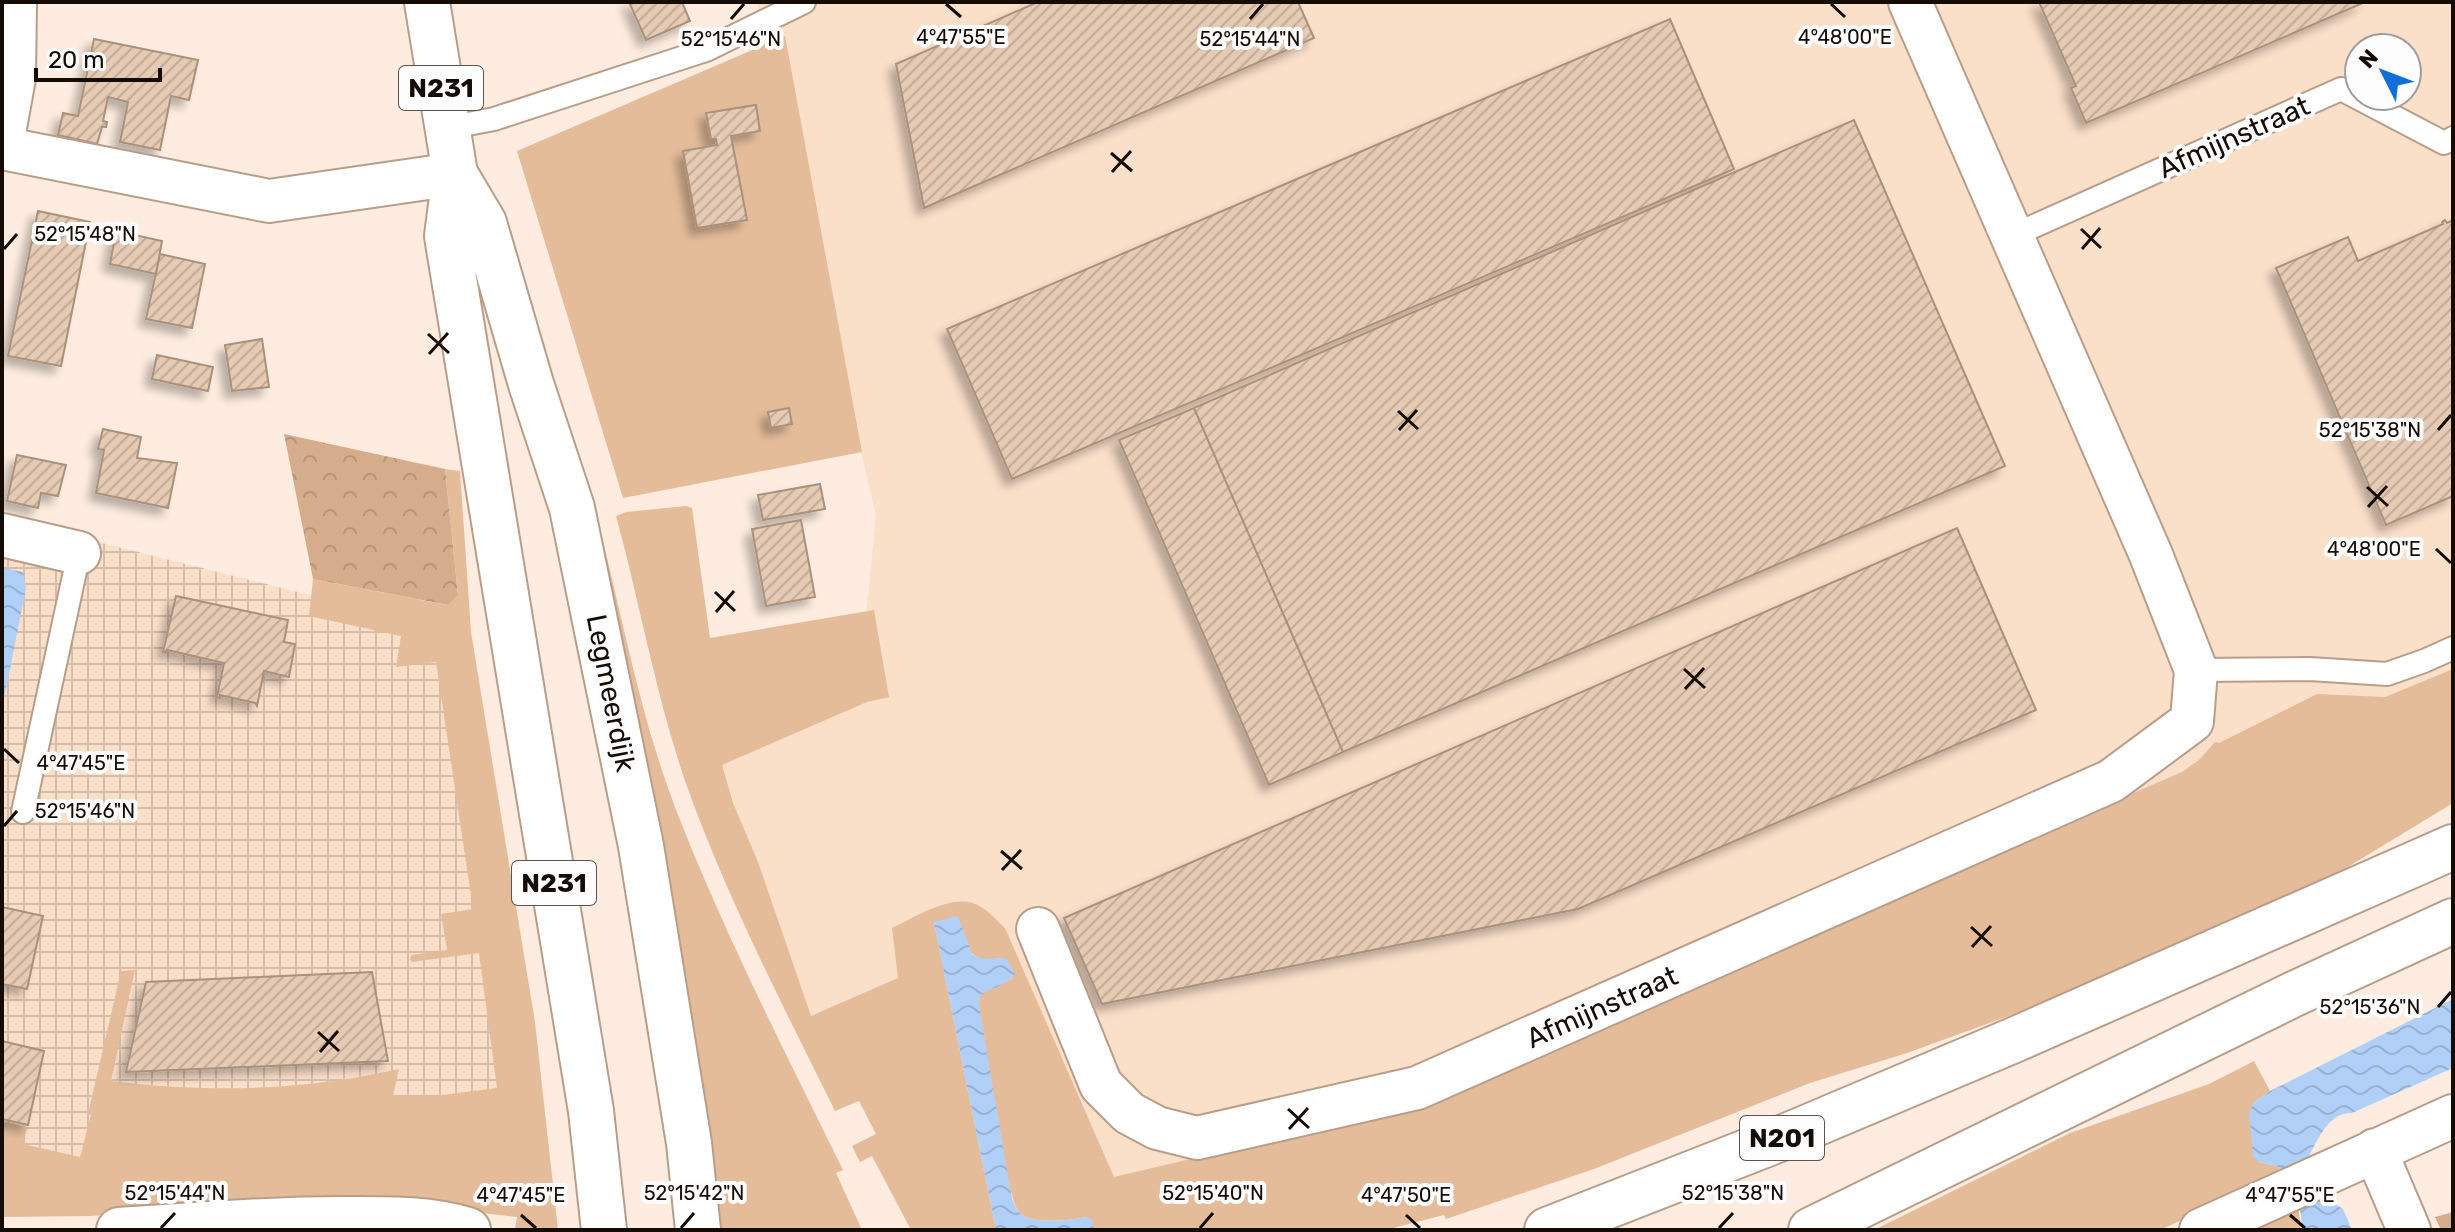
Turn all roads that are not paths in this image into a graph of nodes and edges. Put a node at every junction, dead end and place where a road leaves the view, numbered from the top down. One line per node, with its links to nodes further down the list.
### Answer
1 (15, 2): 7 (street)
2 (427, 2): 5 (main road, Legmeerdijk / N231)
3 (804, 2): 5 (lane)
4 (1910, 2): 9 (street, Afmijnstraat)
5 (447, 128): 8 (main road, Legmeerdijk / N231)
6 (2453, 138): 9 (lane, Afmijnstraat)
7 (2, 146): 8 (street)
8 (455, 174): 22 (main road, Legmeerdijk / N231); 23 (main road, Legmeerdijk / N231)
9 (2012, 236): 13 (street, Afmijnstraat)
10 (2, 535): 11 (street)
11 (79, 553): 14 (lane)
12 (2453, 648): 13 (lane)
13 (2196, 670): 17 (street, Afmijnstraat)
14 (23, 812)
15 (2453, 847): 24 (main road, N201)
16 (2453, 921): 25 (main road)
17 (1038, 929)
18 (2453, 1116): 19 (street)
19 (2362, 1157): 26 (street); 27 (street)
20 (119, 1230): 21 (main road)
21 (468, 1230)
22 (604, 1230)
23 (698, 1230)
24 (1547, 1230)
25 (1811, 1230)
26 (2201, 1230)
27 (2409, 1230)

